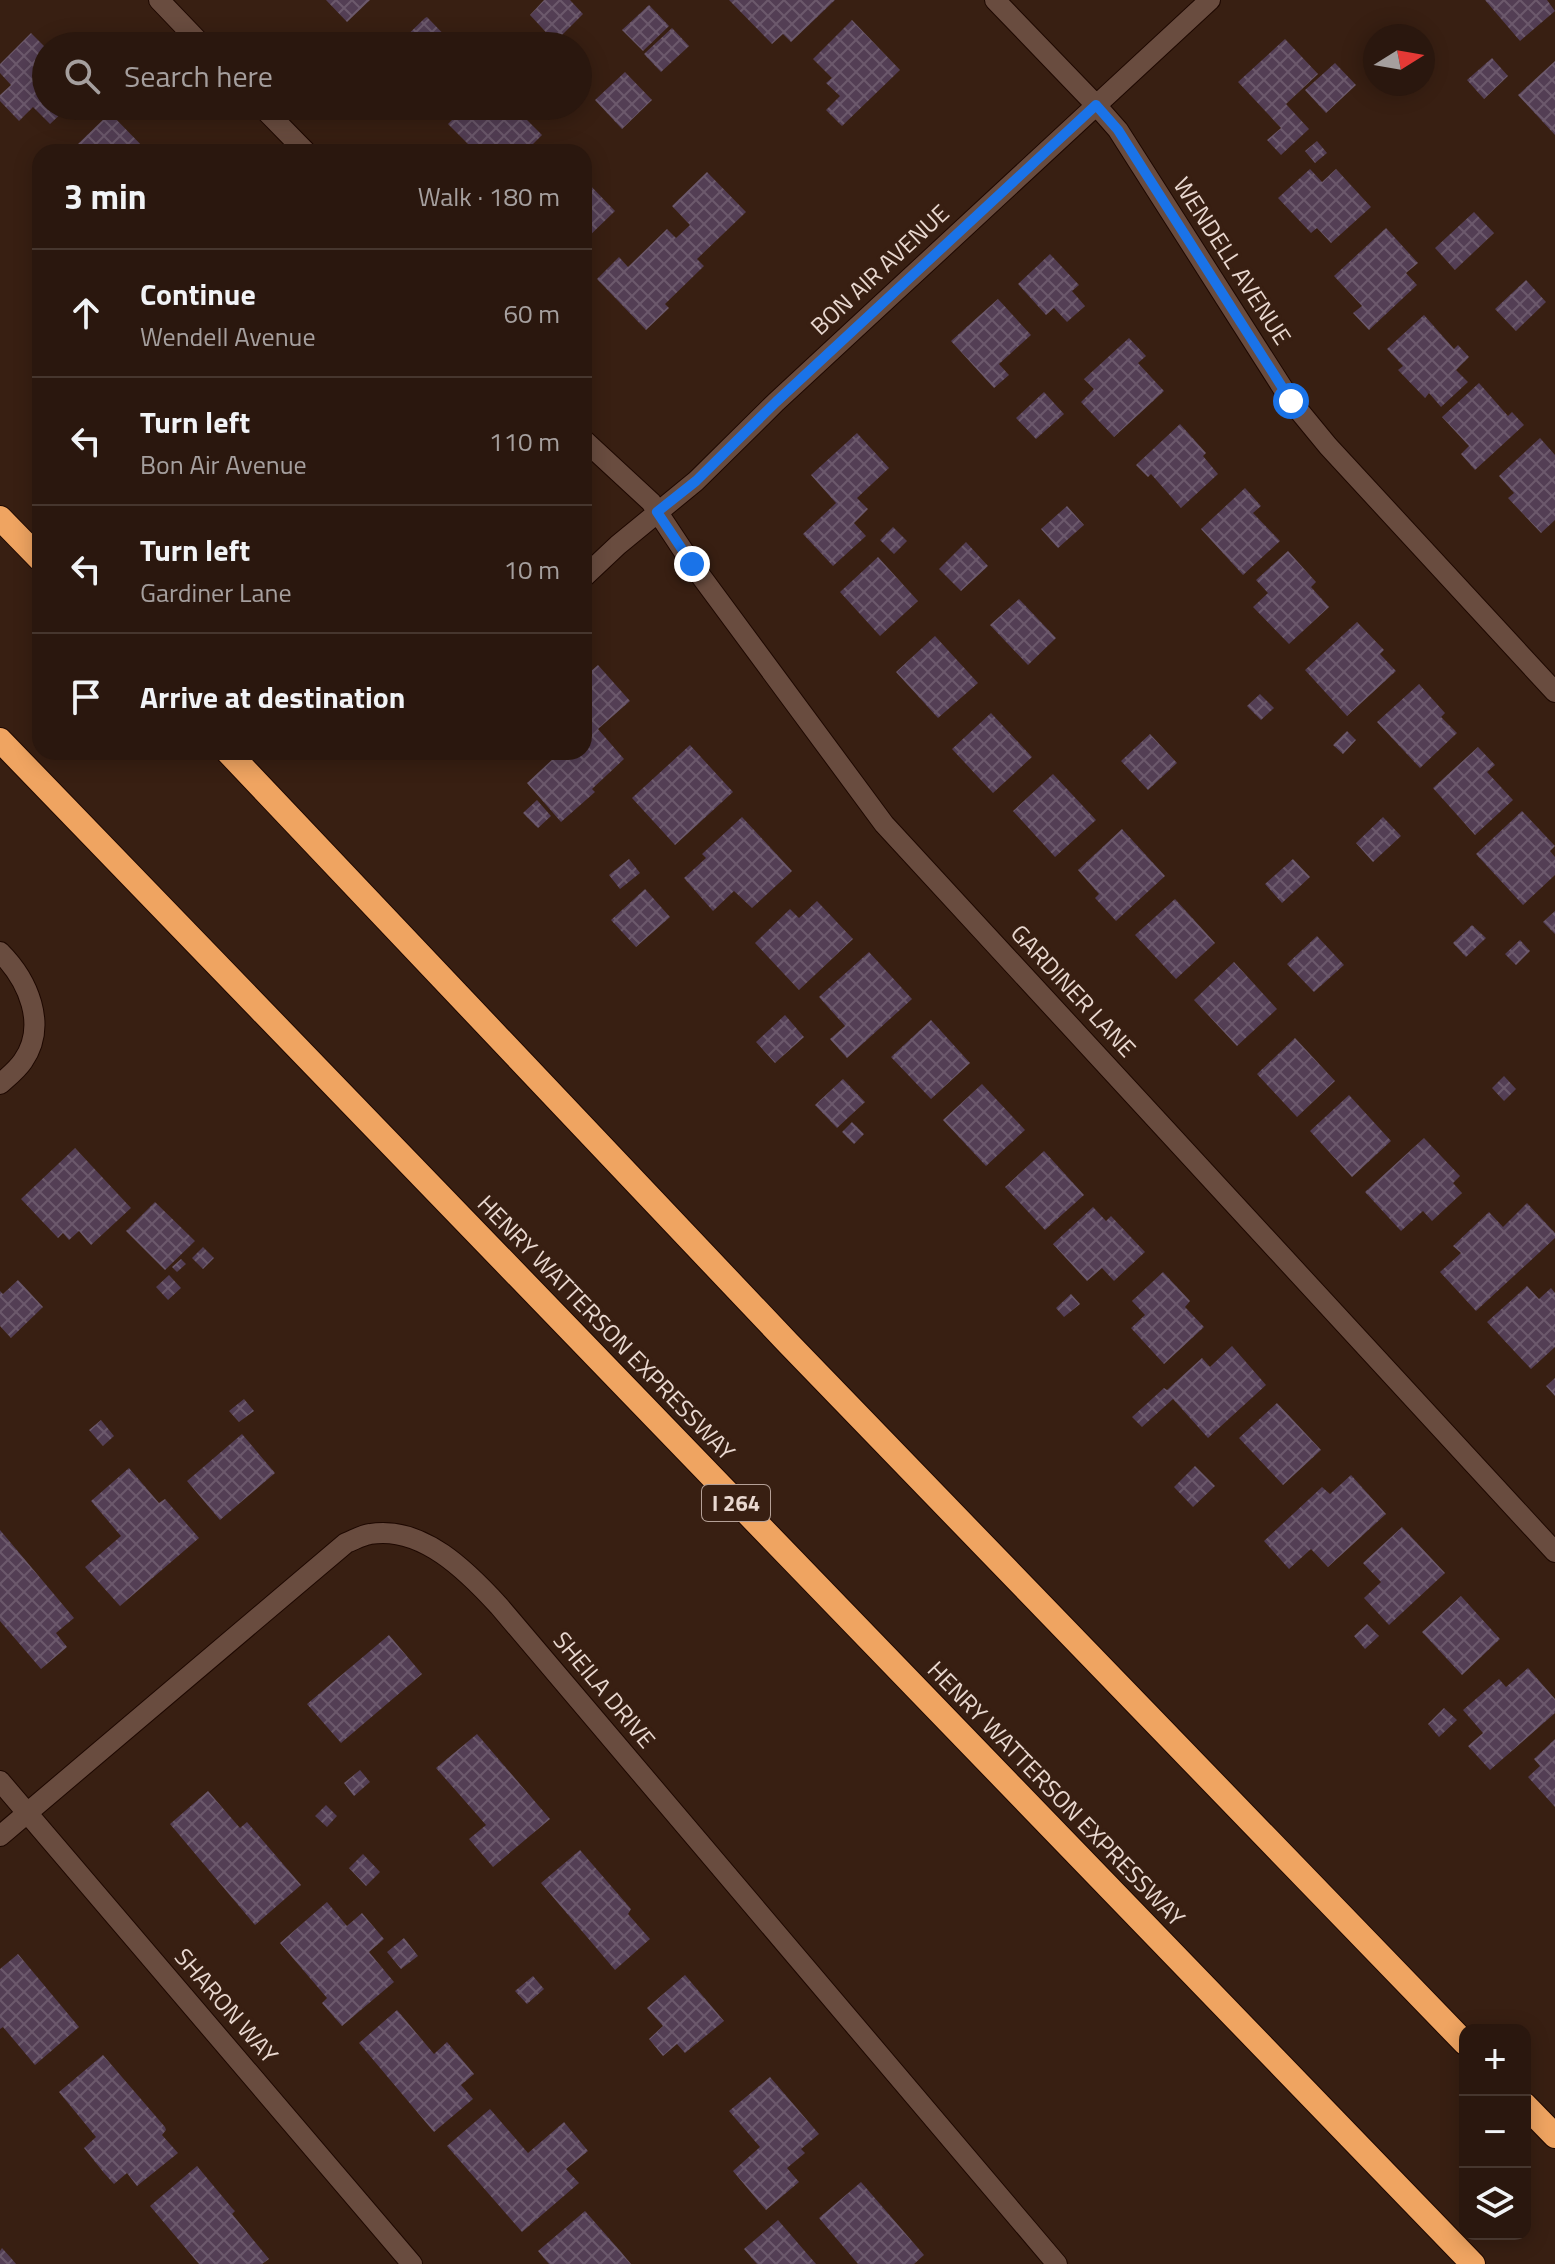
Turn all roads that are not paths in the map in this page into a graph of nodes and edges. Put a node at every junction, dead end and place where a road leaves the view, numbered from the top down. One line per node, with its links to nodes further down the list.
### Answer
1 (159, 0): 4 (street)
2 (995, 0): 5 (street, WENDELL AVENUE)
3 (1210, 0): 5 (street, BON AIR AVENUE)
4 (190, 32)
5 (1096, 105): 9 (street, BON AIR AVENUE); 13 (street, WENDELL AVENUE)
6 (275, 120): 7 (street)
7 (298, 144)
8 (592, 447): 9 (street, GARDINER LANE)
9 (657, 512): 12 (street, BON AIR AVENUE); 18 (street, GARDINER LANE)
10 (0, 518): 11 (highway)
11 (32, 551)
12 (592, 570)
13 (1555, 692)
14 (0, 740): 27 (highway, HENRY WATTERSON EXPRESSWAY / I 264)
15 (236, 760): 22 (highway)
16 (0, 952): 17 (street)
17 (0, 1084)
18 (1555, 1552)
19 (0, 1781): 20 (street, SHARON WAY)
20 (27, 1813): 21 (street, SHEILA DRIVE); 25 (street, SHARON WAY); 26 (street, SHEILA DRIVE)
21 (0, 1836)
22 (1459, 2037)
23 (1531, 2111): 24 (highway)
24 (1555, 2136)
25 (412, 2264)
26 (1057, 2264)
27 (1473, 2264)

